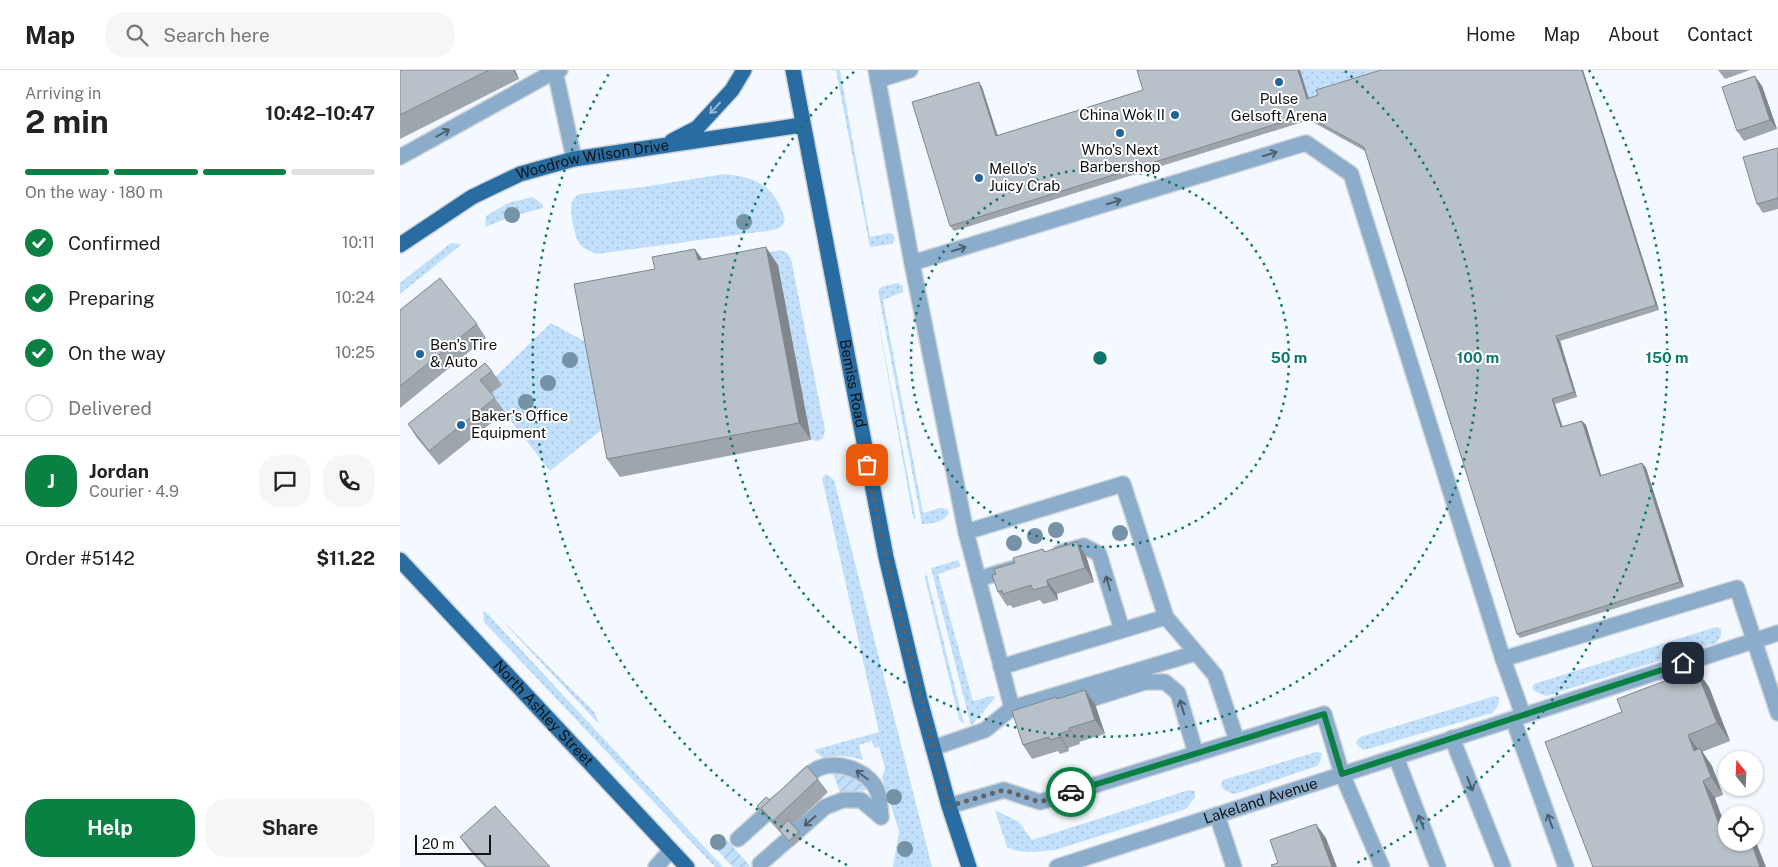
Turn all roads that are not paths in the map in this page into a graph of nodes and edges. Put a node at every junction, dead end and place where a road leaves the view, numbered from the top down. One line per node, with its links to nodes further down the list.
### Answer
1 (556, 70): 8 (street, one-way to 1); 9 (street)
2 (744, 70): 7 (main road, one-way to 7)
3 (793, 70): 6 (main road, Bemiss Road)
4 (910, 70): 5 (street)
5 (877, 75): 11 (street)
6 (802, 125): 7 (main road, Woodrow Wilson Drive); 29 (main road, Bemiss Road)
7 (663, 146): 9 (main road, Woodrow Wilson Drive)
8 (400, 157)
9 (574, 159): 10 (main road, Woodrow Wilson Drive)
10 (400, 245)
11 (912, 263): 12 (street); 22 (street, one-way to 22)
12 (966, 532): 16 (street); 17 (street)
13 (1050, 557): 18 (street, one-way to 13)
14 (400, 560): 36 (main road, North Ashley Street)
15 (1032, 562): 16 (street)
16 (978, 579): 23 (street)
17 (1166, 617): 18 (street); 21 (street)
18 (1122, 630): 23 (street)
19 (1778, 633): 20 (street, Lakeland Avenue)
20 (1753, 640): 22 (street); 25 (street); 26 (street, Lakeland Avenue)
21 (1196, 653): 24 (street); 28 (street)
22 (1503, 659): 26 (street)
23 (1001, 666): 24 (street)
24 (1012, 708): 29 (street); 30 (street, one-way to 24)
25 (1778, 713)
26 (1518, 717): 27 (street, Lakeland Avenue); 46 (street, one-way to 26)
27 (1452, 738): 31 (street, Lakeland Avenue); 45 (street, one-way to 45)
28 (1237, 741): 30 (street); 32 (street)
29 (933, 748): 33 (main road, Bemiss Road)
30 (1196, 754): 33 (street)
31 (1396, 757): 32 (street, Lakeland Avenue); 44 (street, one-way to 31)
32 (1342, 774): 34 (street, Lakeland Avenue); 43 (street)
33 (949, 806): 40 (main road, Bemiss Road)
34 (1217, 815): 41 (street, Lakeland Avenue); 42 (street)
35 (738, 839): 37 (street)
36 (672, 850): 38 (street); 39 (main road, North Ashley Street)
37 (760, 864)
38 (656, 867)
39 (687, 867)
40 (969, 867)
41 (1057, 867)
42 (1234, 867)
43 (1382, 867)
44 (1438, 867)
45 (1503, 867)
46 (1566, 867)

